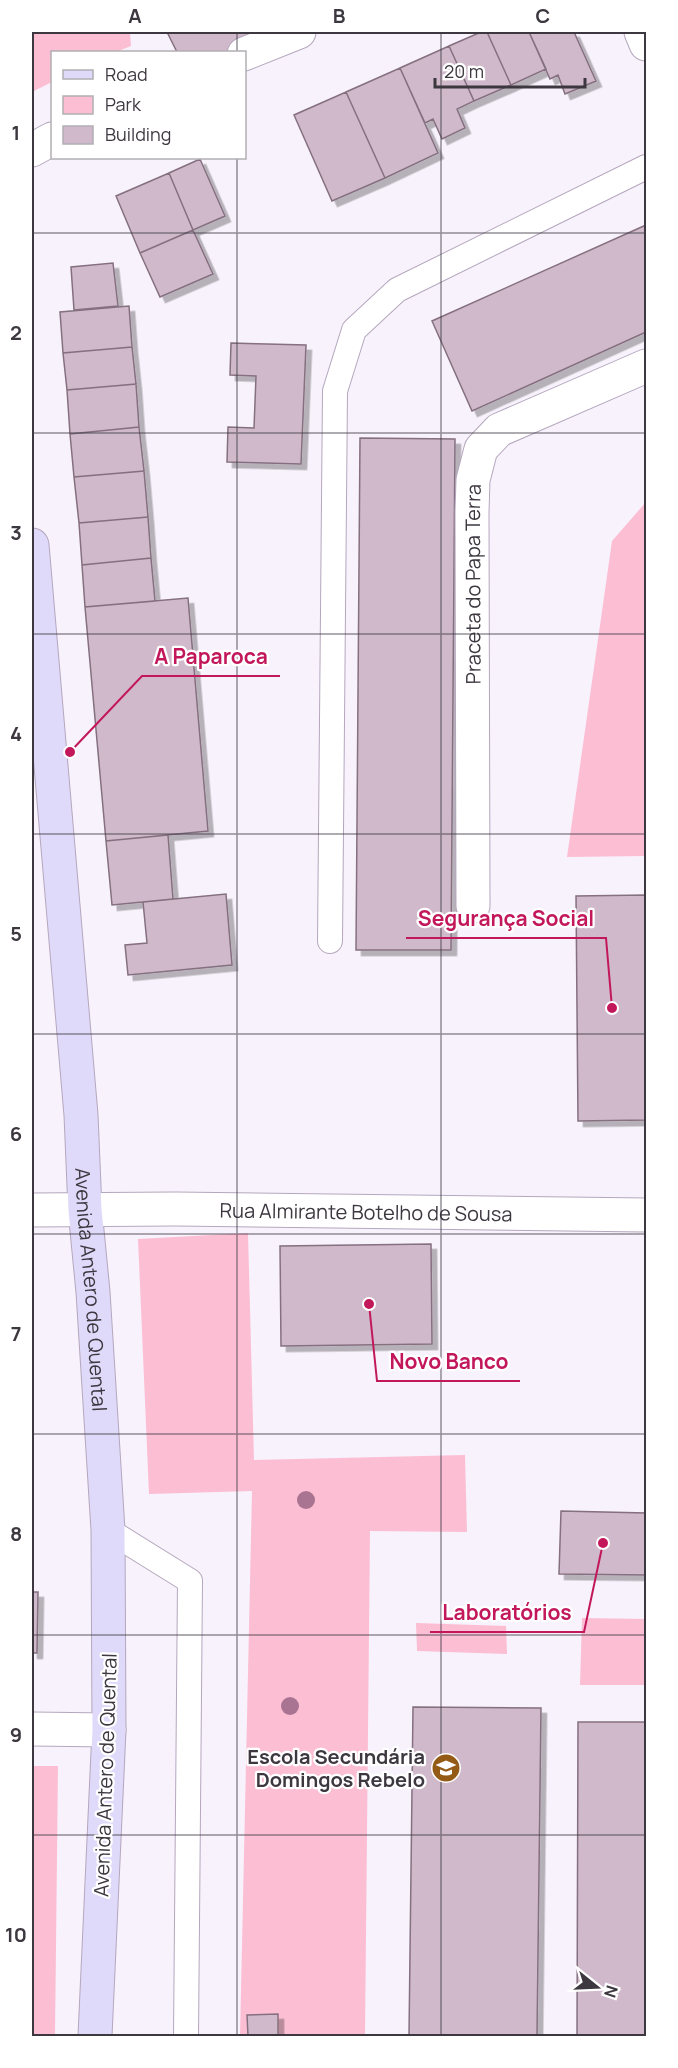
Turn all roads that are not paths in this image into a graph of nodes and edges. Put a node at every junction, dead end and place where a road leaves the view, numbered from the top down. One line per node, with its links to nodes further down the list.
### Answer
1 (299, 32): 4 (street)
2 (641, 32): 3 (street)
3 (646, 44)
4 (246, 53)
5 (51, 140): 6 (street)
6 (32, 150)
7 (646, 167): 11 (lane)
8 (646, 366): 10 (street, Praceta do Papa Terra)
9 (32, 545): 13 (main road, Avenida Antero de Quental)
10 (473, 906)
11 (330, 941)
12 (32, 1210): 13 (street, Rua Almirante Botelho de Sousa)
13 (85, 1210): 14 (street, Rua Almirante Botelho de Sousa); 15 (main road, Avenida Antero de Quental)
14 (646, 1215)
15 (108, 1530): 17 (main road, Avenida Antero de Quental); 19 (lane)
16 (32, 1729): 17 (street)
17 (109, 1730): 18 (main road, Avenida Antero de Quental)
18 (95, 2037)
19 (186, 2037)

